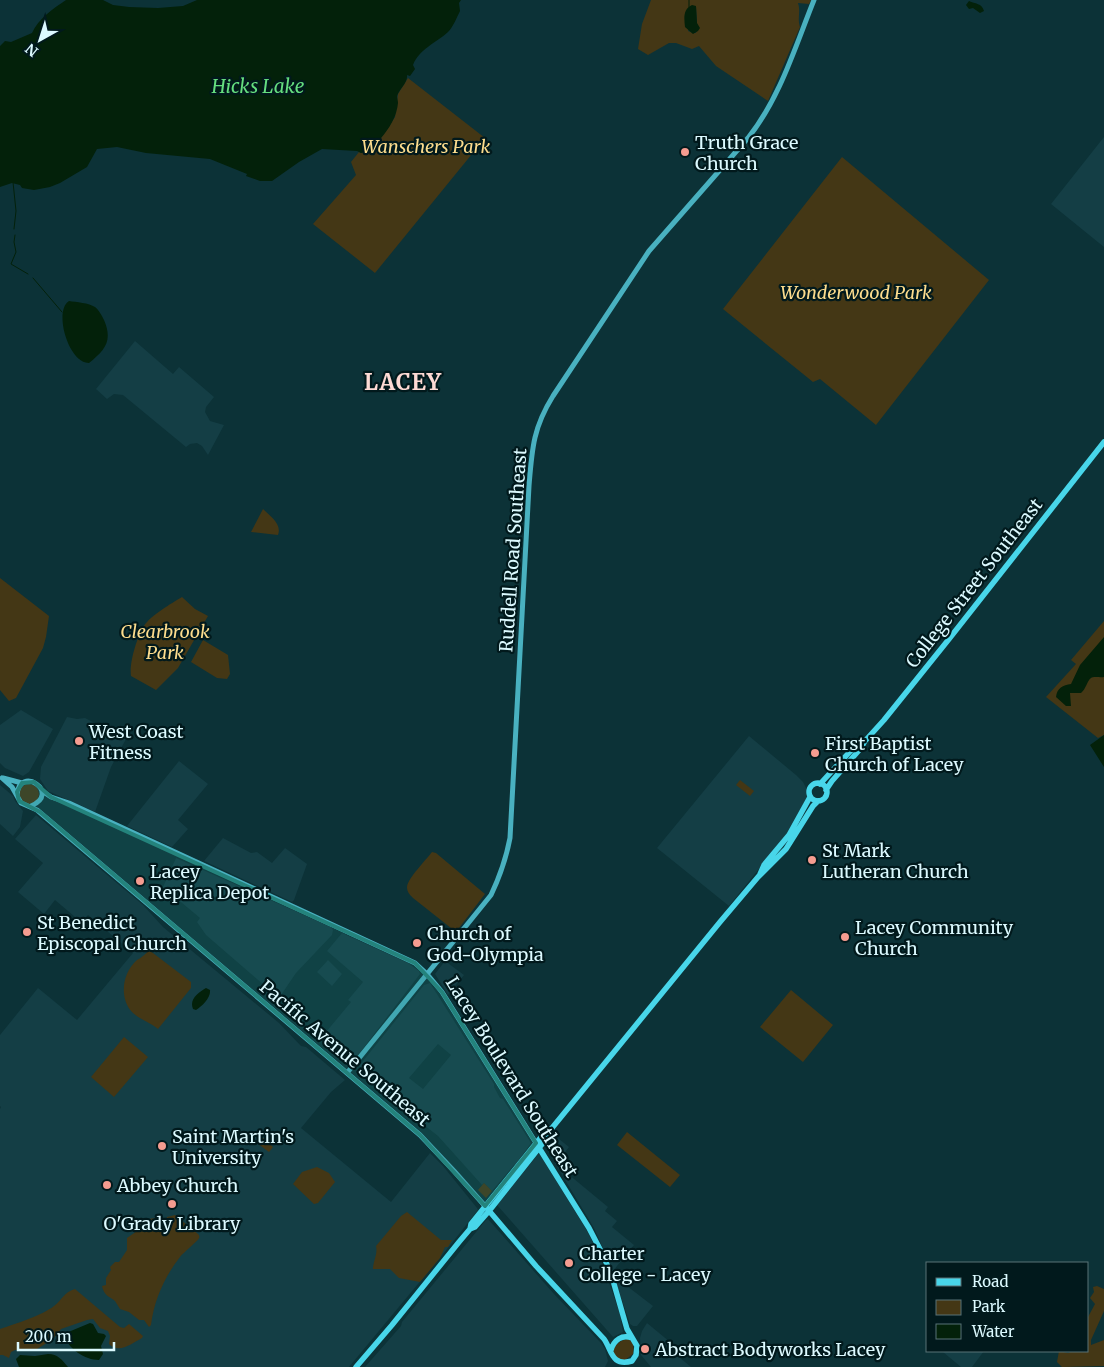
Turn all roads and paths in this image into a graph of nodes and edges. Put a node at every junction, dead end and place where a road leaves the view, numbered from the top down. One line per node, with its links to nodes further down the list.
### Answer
1 (814, 0): 14 (main road, Ruddell Road Southeast)
2 (1104, 442): 3 (main road, College Street Southeast)
3 (865, 741): 6 (main road, College Street Southeast); 7 (main road, College Street Southeast)
4 (1, 777): 5 (main road); 9 (main road)
5 (22, 783): 8 (main road); 9 (main road)
6 (820, 784): 7 (main road); 10 (main road)
7 (826, 790): 11 (main road)
8 (42, 791): 12 (main road); 14 (main road, Lacey Boulevard Southeast)
9 (17, 795): 12 (main road)
10 (810, 797): 11 (main road); 13 (main road)
11 (818, 801): 13 (main road)
12 (31, 806): 15 (main road, Pacific Avenue Southeast)
13 (758, 877): 16 (main road)
14 (427, 974): 15 (main road, Ruddell Road Southeast); 16 (main road, Lacey Boulevard Southeast)
15 (348, 1073): 17 (main road, Pacific Avenue Southeast)
16 (537, 1146): 17 (main road); 18 (main road, Lacey Boulevard Southeast)
17 (487, 1209): 19 (main road, Pacific Avenue Southeast); 21 (main road)
18 (634, 1339): 19 (main road); 20 (main road)
19 (610, 1351): 22 (main road)
20 (632, 1364): 22 (main road)
21 (359, 1366)
22 (623, 1366)

